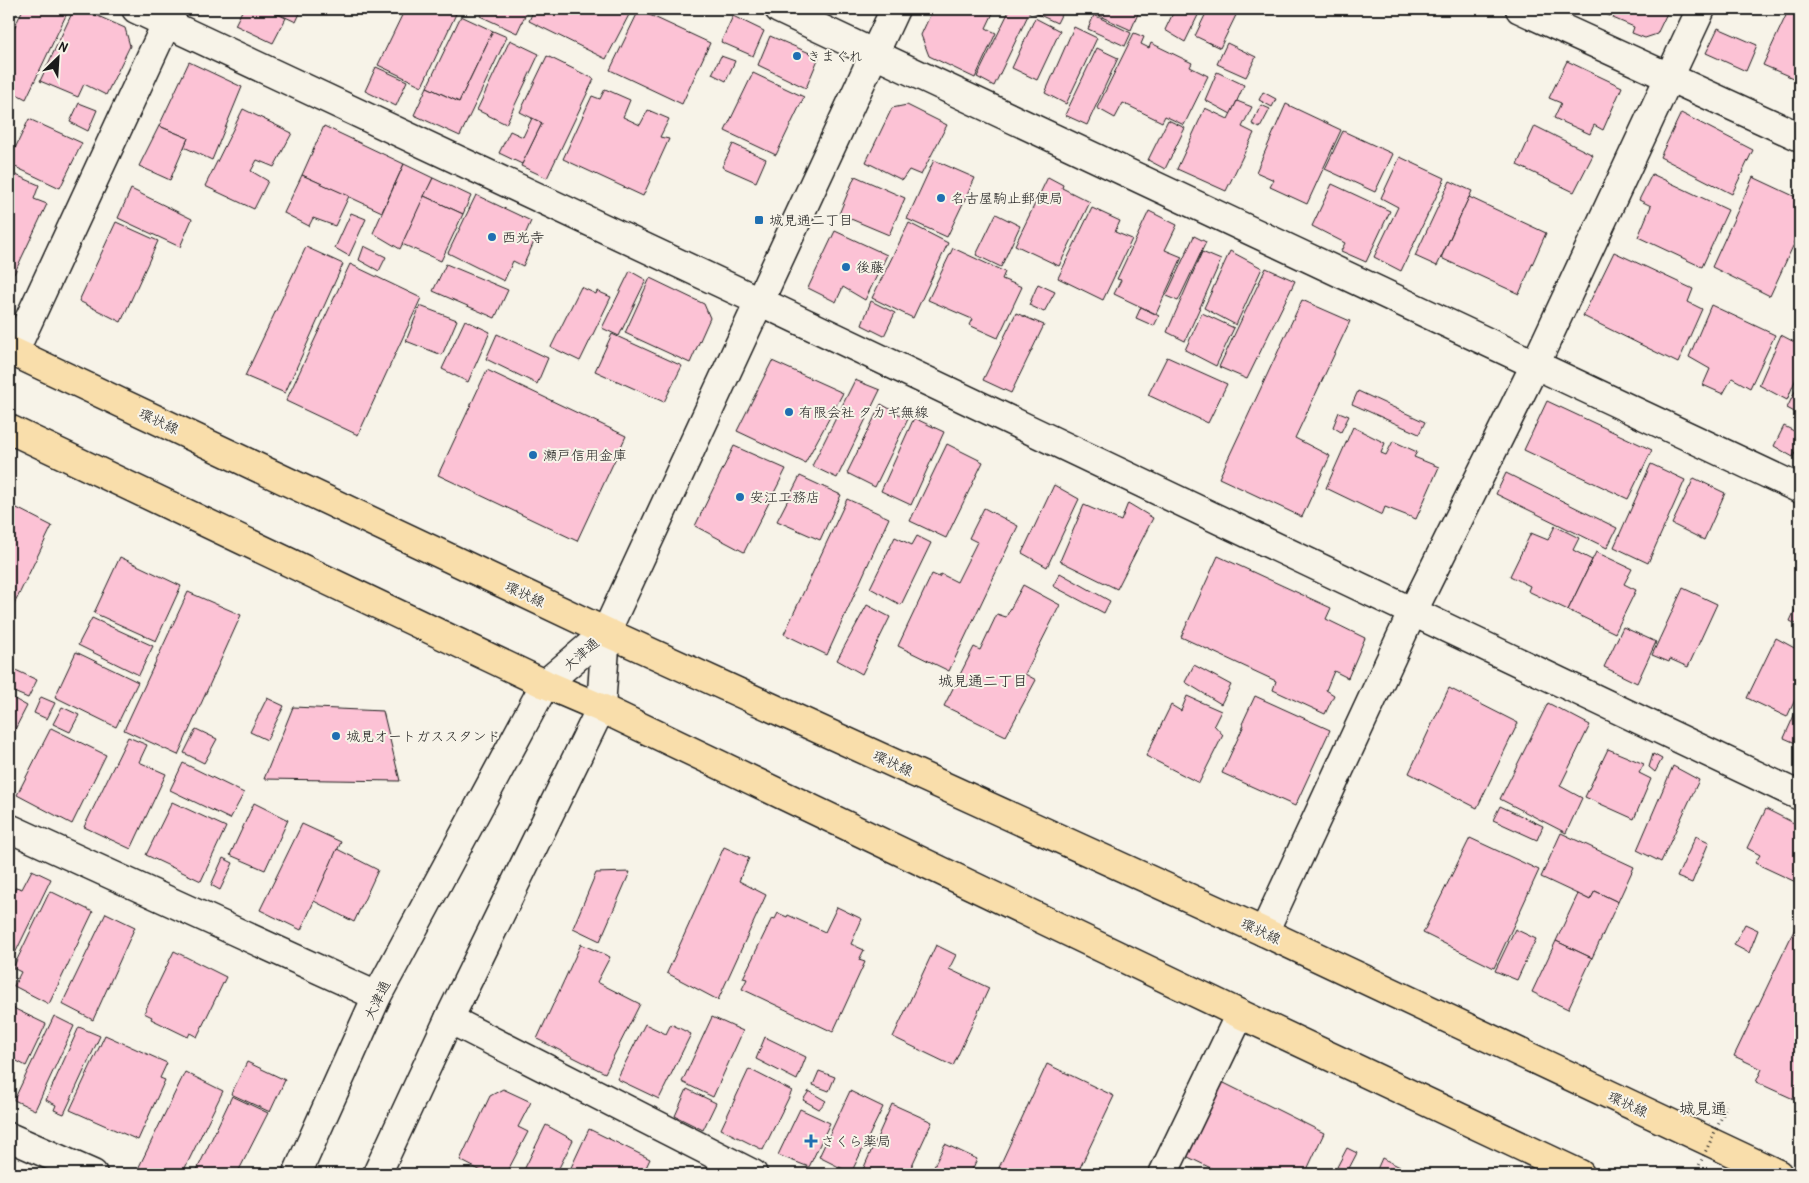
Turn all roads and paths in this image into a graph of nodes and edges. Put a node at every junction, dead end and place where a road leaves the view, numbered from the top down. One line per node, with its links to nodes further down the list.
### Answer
1 (136, 9): 6 (street)
2 (779, 9): 7 (street)
3 (894, 9): 7 (street)
4 (1520, 9): 8 (street)
5 (1701, 9): 8 (street)
6 (170, 16): 10 (street); 11 (street)
7 (874, 53): 10 (street); 12 (street)
8 (1670, 78): 9 (street); 12 (street)
9 (1800, 137)
10 (759, 301): 15 (street); 16 (street)
11 (11, 351): 16 (main road, 環状線)
12 (1535, 365): 14 (street); 15 (street)
13 (9, 429): 17 (main road)
14 (1800, 489)
15 (1413, 611): 19 (street); 21 (street)
16 (606, 632): 17 (street, 大津通); 18 (street, 大津通); 21 (main road, 環状線)
17 (545, 684): 18 (main road); 22 (street, 大津通)
18 (601, 708): 23 (main road); 24 (street, 大津通)
19 (1800, 796)
20 (9, 828): 22 (street)
21 (1264, 932): 34 (main road, 環状線)
22 (378, 996): 28 (street, 大津通)
23 (1240, 1014): 31 (street); 32 (main road)
24 (448, 1018): 29 (street, 大津通); 30 (street)
25 (1727, 1106): 33 (path, bridge)
26 (9, 1137): 27 (street)
27 (93, 1174)
28 (297, 1174)
29 (377, 1174)
30 (753, 1174)
31 (1163, 1174)
32 (1580, 1174)
33 (1695, 1174)
34 (1778, 1174)

